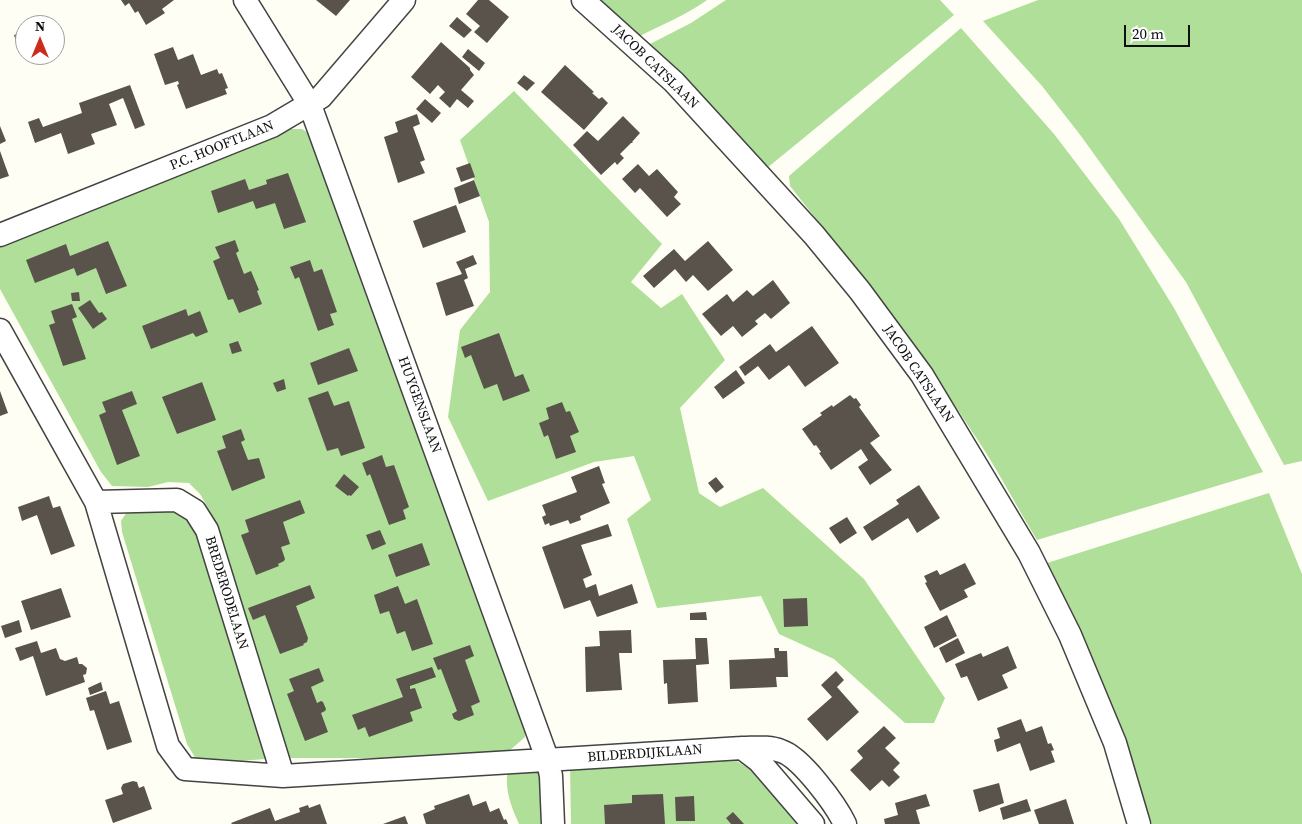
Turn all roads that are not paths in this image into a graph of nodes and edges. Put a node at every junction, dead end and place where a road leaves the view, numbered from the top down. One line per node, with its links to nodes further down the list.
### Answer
1 (245, 0): 4 (street, HUYGENSLAAN)
2 (404, 0): 4 (street, P.C. HOOFTLAAN)
3 (583, 0): 14 (street, JACOB CATSLAAN)
4 (310, 105): 5 (street, P.C. HOOFTLAAN); 9 (street, HUYGENSLAAN)
5 (0, 235)
6 (0, 330): 7 (street)
7 (96, 502): 10 (street); 10 (street, BREDERODELAAN)
8 (742, 748): 9 (street, BILDERDIJKLAAN); 12 (street); 13 (street, BILDERDIJKLAAN)
9 (548, 761): 10 (street); 11 (street, HUYGENSLAAN)
10 (283, 776)
11 (553, 824)
12 (813, 824)
13 (845, 824)
14 (1139, 824)

